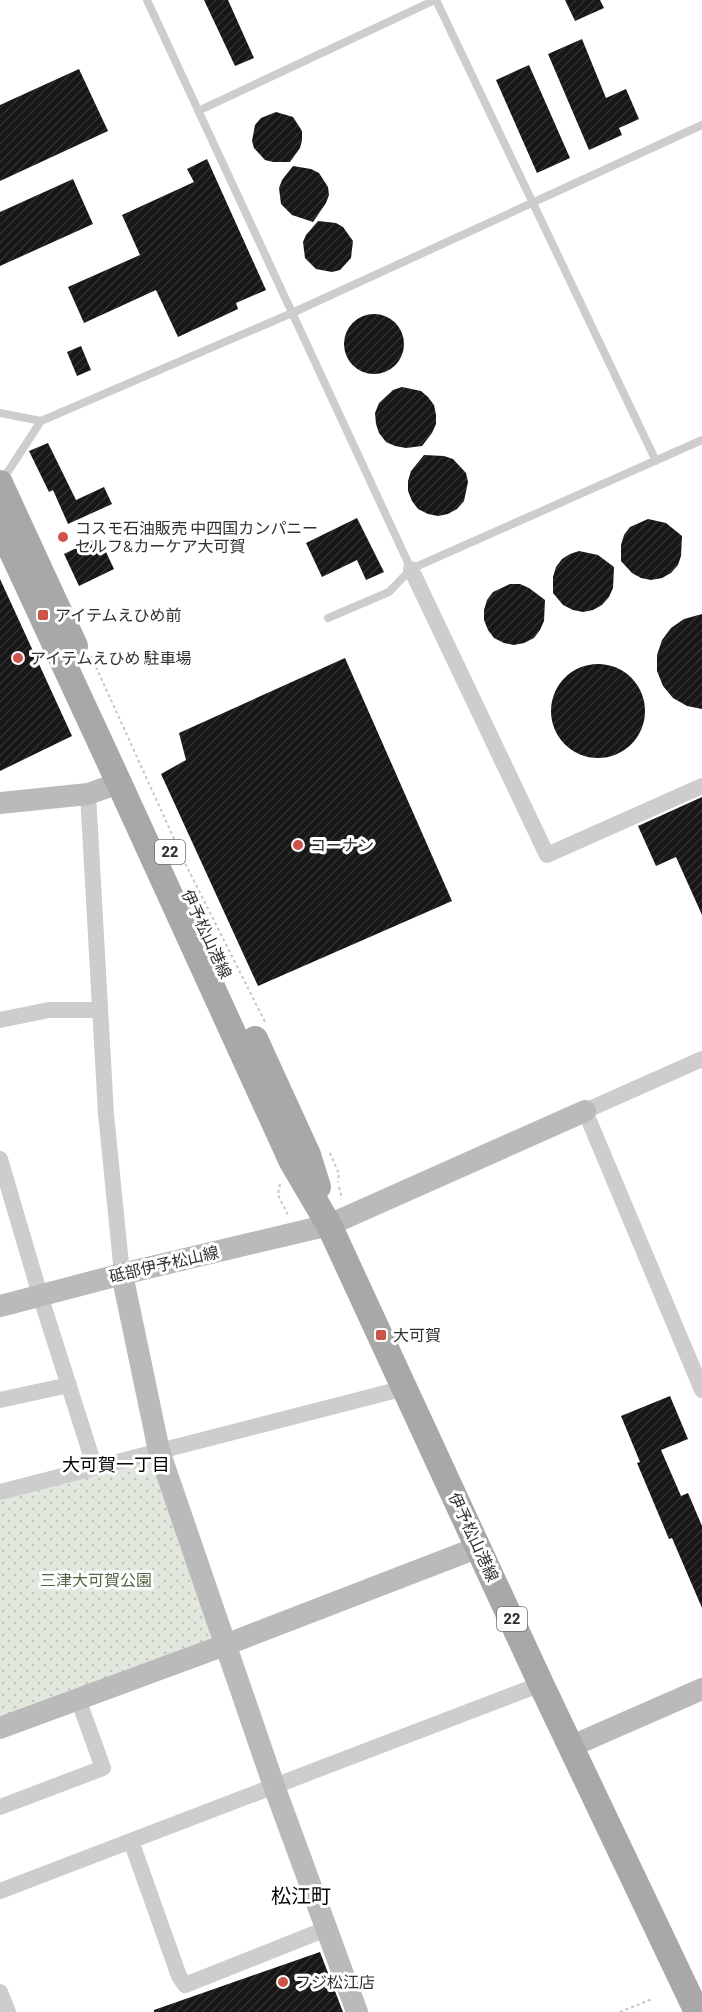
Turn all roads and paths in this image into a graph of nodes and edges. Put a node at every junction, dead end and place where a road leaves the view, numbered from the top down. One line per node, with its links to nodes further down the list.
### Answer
1 (147, 0): 3 (lane)
2 (435, 0): 3 (lane); 5 (lane)
3 (198, 111): 6 (lane)
4 (702, 125): 5 (lane)
5 (532, 202): 6 (lane); 10 (lane)
6 (292, 314): 8 (lane); 13 (lane)
7 (0, 413): 8 (lane)
8 (41, 421): 11 (lane)
9 (702, 440): 10 (lane)
10 (656, 461): 13 (lane)
11 (0, 481): 28 (main road, 伊予松山港線 / 22)
12 (0, 526): 16 (main road, 伊予松山港線 / 22)
13 (411, 569): 14 (lane); 17 (street)
14 (328, 618)
15 (88, 648): 22 (path)
16 (120, 783): 18 (street); 28 (main road, 伊予松山港線 / 22)
17 (702, 786)
18 (88, 794): 19 (street); 20 (street)
19 (0, 803)
20 (100, 1012): 21 (street); 29 (street)
21 (0, 1020)
22 (269, 1030)
23 (701, 1063): 24 (street)
24 (585, 1111): 28 (street, 砥部伊予松山線); 32 (street)
25 (330, 1154): 27 (path)
26 (0, 1159): 30 (street)
27 (338, 1183)
28 (329, 1225): 29 (street, 砥部伊予松山線); 34 (main road, 伊予松山港線 / 22)
29 (123, 1274): 30 (street, 砥部伊予松山線); 37 (street)
30 (40, 1295): 31 (street, 砥部伊予松山線); 33 (street)
31 (0, 1306)
32 (698, 1370): 35 (street)
33 (69, 1385): 36 (street); 38 (street)
34 (405, 1388): 37 (street); 40 (main road, 伊予松山港線 / 22)
35 (702, 1390)
36 (0, 1400)
37 (159, 1452): 38 (street); 41 (street)
38 (95, 1468): 39 (street)
39 (0, 1492)
40 (478, 1547): 41 (street); 42 (main road, 伊予松山港線 / 22)
41 (225, 1645): 44 (street); 47 (street)
42 (541, 1684): 46 (main road, 伊予松山港線 / 22); 47 (street)
43 (702, 1689): 46 (street)
44 (78, 1699): 45 (street); 48 (street)
45 (0, 1728)
46 (572, 1746): 57 (main road, 伊予松山港線 / 22)
47 (274, 1786): 49 (street); 51 (street)
48 (0, 1808)
49 (131, 1841): 50 (street); 51 (street)
50 (0, 1891)
51 (326, 1929): 55 (street)
52 (0, 1992): 54 (street)
53 (652, 1999): 56 (path)
54 (8, 2012)
55 (357, 2012)
56 (620, 2012)
57 (697, 2012)

